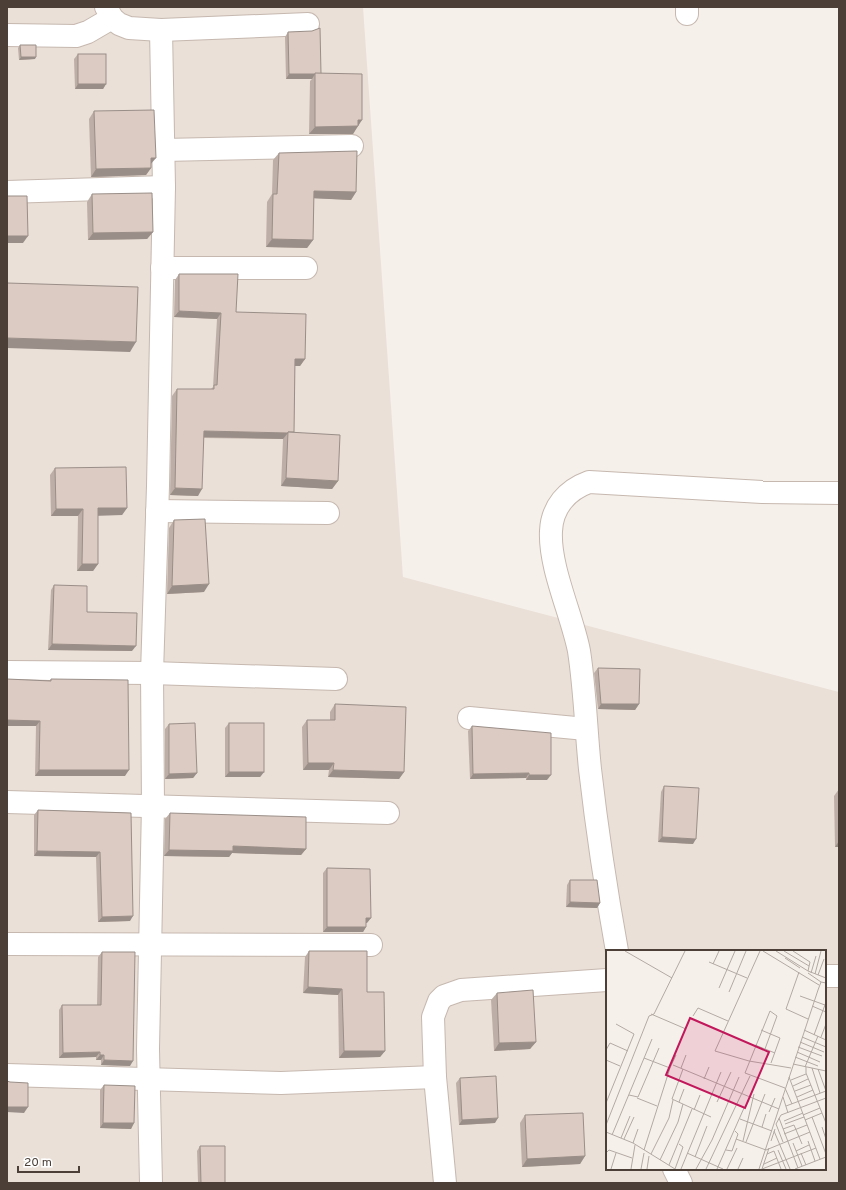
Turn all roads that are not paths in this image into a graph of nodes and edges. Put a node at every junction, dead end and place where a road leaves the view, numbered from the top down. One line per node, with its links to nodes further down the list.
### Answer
1 (109, 12): 3 (street); 4 (street)
2 (308, 24): 3 (street)
3 (161, 30): 6 (street)
4 (7, 35)
5 (352, 146): 6 (street)
6 (163, 150): 7 (street)
7 (164, 188): 8 (street); 9 (street)
8 (7, 192)
9 (162, 268): 10 (street); 12 (street)
10 (306, 268)
11 (839, 493): 18 (street)
12 (157, 511): 13 (street); 15 (street)
13 (328, 513)
14 (7, 672): 15 (street)
15 (152, 673): 16 (street); 20 (street)
16 (336, 679)
17 (469, 718): 18 (street)
18 (586, 729): 25 (street)
19 (7, 802): 20 (street)
20 (153, 805): 21 (street); 23 (street)
21 (388, 812)
22 (7, 944): 23 (street)
23 (149, 945): 24 (street); 31 (street)
24 (371, 945)
25 (617, 950)
26 (826, 976): 27 (street)
27 (839, 976)
28 (606, 980): 30 (street)
29 (7, 1075): 31 (street)
30 (435, 1077): 31 (street); 34 (street)
31 (149, 1080): 33 (street)
32 (674, 1170): 35 (street)
33 (150, 1183)
34 (445, 1183)
35 (681, 1183)

